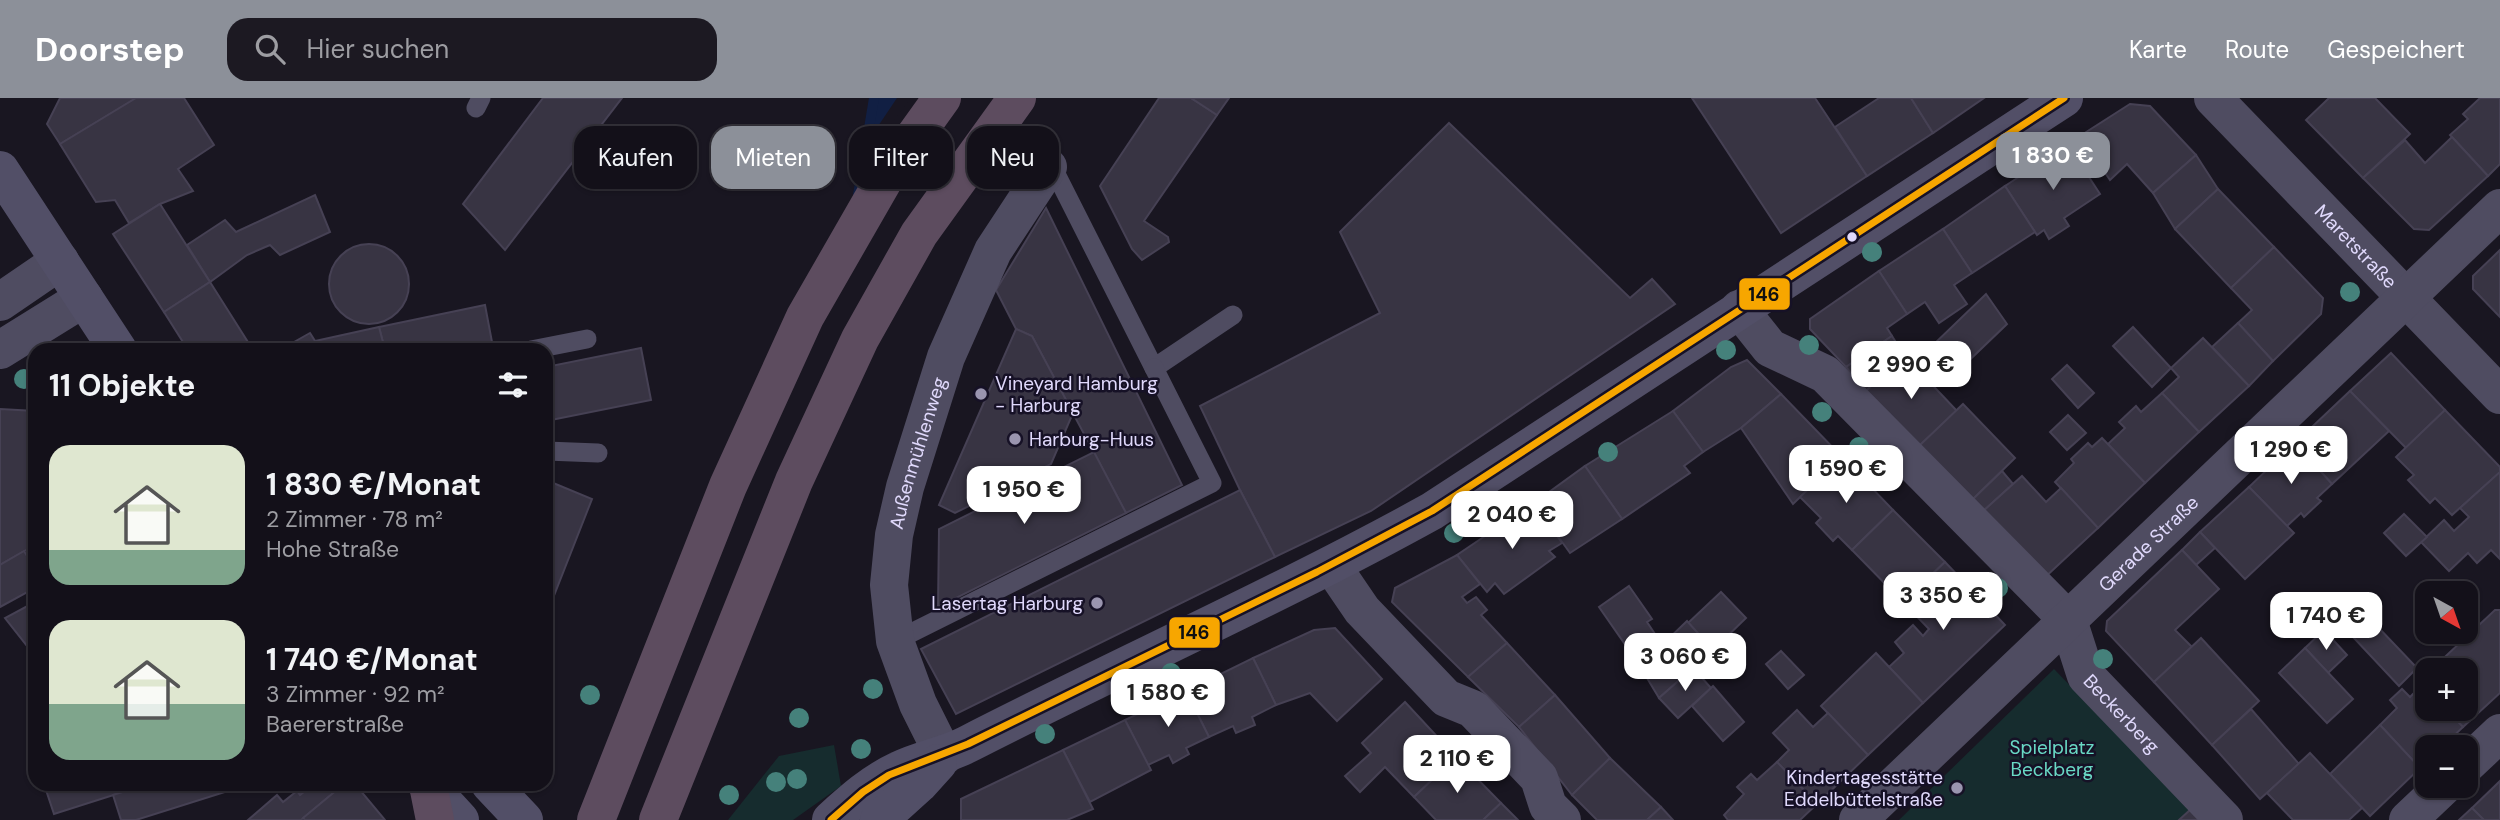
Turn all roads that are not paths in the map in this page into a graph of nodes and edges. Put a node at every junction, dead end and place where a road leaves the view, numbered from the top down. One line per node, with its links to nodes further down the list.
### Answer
1 (942, 98): 34 (highway)
2 (1017, 98): 35 (highway)
3 (2064, 98): 13 (street)
4 (2213, 98): 11 (street, Maretstraße)
5 (0, 170): 9 (street)
6 (1059, 180): 19 (lane)
7 (1034, 189): 25 (street, Außenmühlenweg)
8 (2500, 208): 11 (street, Gerade Straße)
9 (60, 261): 10 (street); 12 (street)
10 (84, 298): 16 (street); 18 (street)
11 (2406, 298): 20 (street, Maretstraße); 24 (street, Gerade Straße)
12 (0, 302)
13 (1739, 309): 23 (street); 24 (street, Beckerberg)
14 (1233, 315): 19 (lane)
15 (587, 339): 17 (lane)
16 (113, 343)
17 (553, 346)
18 (0, 350)
19 (1154, 368): 25 (lane)
20 (2500, 395)
21 (553, 451): 22 (lane)
22 (598, 453)
23 (1332, 566): 28 (street); 38 (street)
24 (2068, 620): 39 (street, Gerade Straße); 40 (street, Beckerberg)
25 (895, 641): 28 (street, Außenmühlenweg)
26 (2500, 733): 27 (street)
27 (2478, 754)
28 (944, 756): 36 (street); 37 (street)
29 (497, 791): 33 (street)
30 (430, 796): 32 (street)
31 (2431, 798): 41 (street)
32 (460, 820)
33 (524, 820)
34 (596, 820)
35 (658, 820)
36 (831, 820)
37 (879, 820)
38 (1562, 820)
39 (1858, 820)
40 (2224, 820)
41 (2408, 820)

